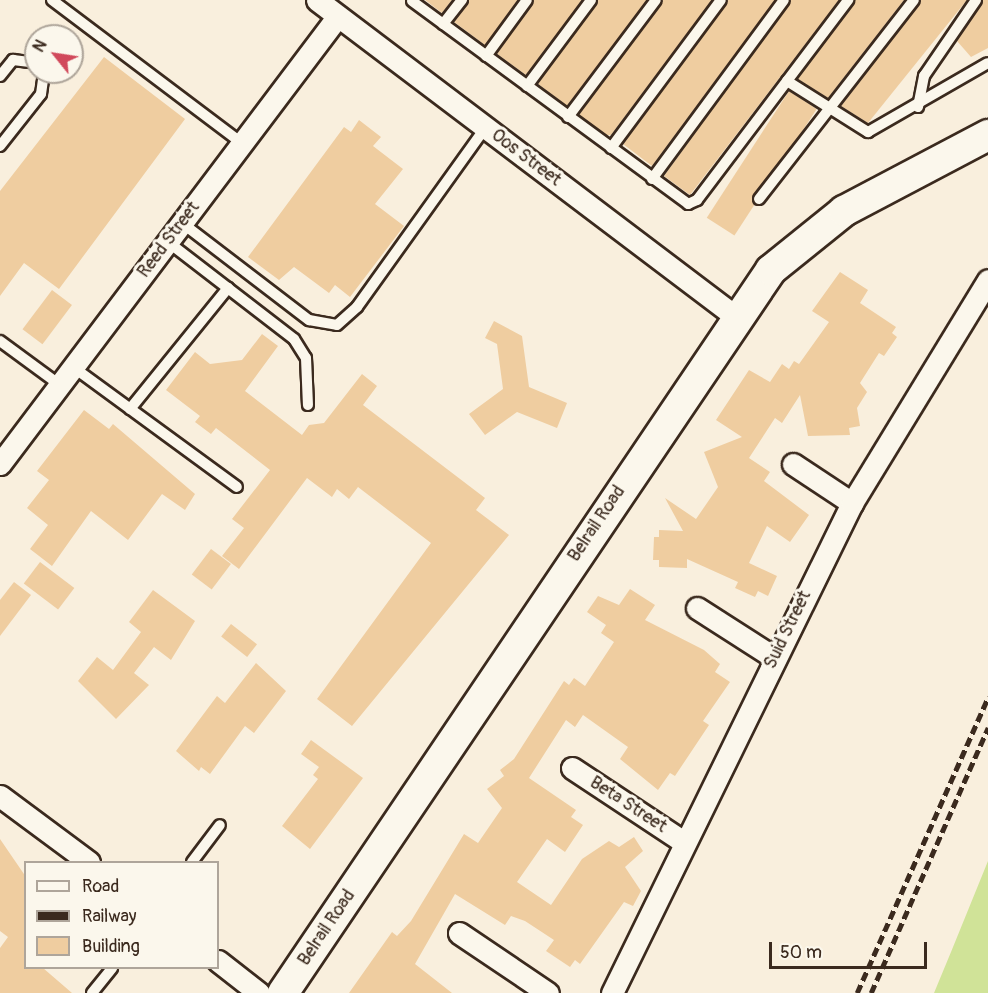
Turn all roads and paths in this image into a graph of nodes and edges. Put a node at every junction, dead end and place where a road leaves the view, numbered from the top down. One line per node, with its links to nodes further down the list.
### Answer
1 (52, 0): 27 (lane)
2 (317, 0): 13 (street, Oos Street)
3 (462, 0): 14 (lane)
4 (527, 0): 15 (lane)
5 (591, 0): 21 (lane)
6 (656, 0): 24 (lane)
7 (721, 0): 29 (lane)
8 (784, 0): 30 (lane)
9 (848, 0): 19 (lane)
10 (914, 0): 23 (lane)
11 (976, 0): 22 (lane)
12 (412, 1): 14 (lane)
13 (338, 16): 25 (street, Oos Street); 27 (street, Reed Street)
14 (443, 24): 15 (lane)
15 (486, 56): 21 (lane)
16 (24, 61): 18 (lane)
17 (988, 63): 22 (lane)
18 (0, 76)
19 (788, 81): 23 (lane); 30 (lane)
20 (42, 84): 28 (lane)
21 (527, 86): 24 (lane)
22 (918, 107): 23 (lane)
23 (829, 110): 31 (lane)
24 (568, 117): 29 (lane)
25 (485, 128): 32 (lane); 36 (street, Oos Street)
26 (988, 135): 36 (street, Belrail Road)
27 (242, 143): 32 (street, Reed Street)
28 (0, 146)
29 (611, 148): 30 (lane)
30 (652, 178)
31 (759, 199)
32 (182, 223): 33 (street, Reed Street)
33 (168, 242): 35 (lane); 38 (street, Reed Street)
34 (988, 280): 45 (street, Suid Street)
35 (228, 288): 40 (lane); 41 (lane)
36 (735, 316): 59 (street, Belrail Road)
37 (0, 341): 39 (lane)
38 (73, 367): 39 (street, Reed Street); 41 (lane)
39 (60, 385): 42 (street, Reed Street)
40 (308, 405)
41 (130, 409): 44 (lane)
42 (0, 464)
43 (793, 464): 45 (street)
44 (237, 487)
45 (852, 502): 47 (street, Suid Street)
46 (697, 609): 47 (street)
47 (775, 658): 51 (street, Suid Street)
48 (572, 768): 51 (street, Beta Street)
49 (0, 796): 52 (street)
50 (220, 825): 53 (lane)
51 (684, 842): 61 (street, Suid Street)
52 (88, 861)
53 (193, 861)
54 (459, 933): 60 (street)
55 (219, 962): 58 (street)
56 (111, 969): 57 (lane)
57 (92, 993)
58 (259, 993)
59 (283, 993)
60 (548, 993)
61 (612, 993)

